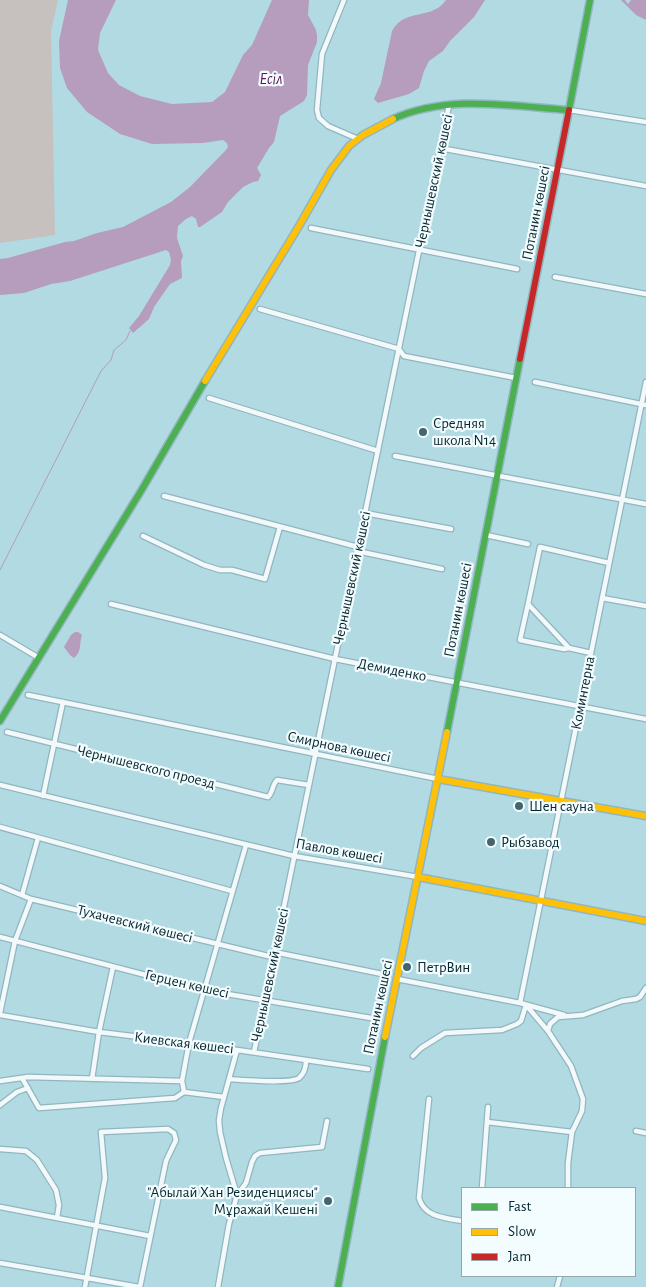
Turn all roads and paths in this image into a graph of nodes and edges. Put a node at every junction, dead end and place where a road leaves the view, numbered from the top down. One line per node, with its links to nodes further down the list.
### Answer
1 (344, 0): 6 (street)
2 (590, 0): 4 (main road, Потанин көшесі)
3 (450, 104): 4 (main road); 6 (main road); 7 (street, Чернышевский көшесі)
4 (569, 110): 5 (street); 8 (main road, Потанин көшесі)
5 (646, 122)
6 (358, 138): 44 (main road)
7 (440, 148): 8 (street); 11 (street, Чернышевский көшесі)
8 (557, 170): 9 (street); 17 (main road, Потанин көшесі)
9 (646, 186)
10 (311, 228): 11 (street)
11 (419, 250): 12 (street); 16 (street, Чернышевский көшесі)
12 (517, 268)
13 (555, 277): 14 (street)
14 (646, 294)
15 (260, 309): 16 (street)
16 (399, 349): 17 (street); 22 (street, Чернышевский көшесі)
17 (516, 378): 24 (main road, Потанин көшесі)
18 (535, 382): 21 (street)
19 (646, 382): 21 (street, Коминтерна)
20 (209, 398): 22 (street)
21 (644, 404): 26 (street, Коминтерна)
22 (378, 451): 28 (street, Чернышевский көшесі)
23 (395, 456): 24 (street)
24 (496, 476): 26 (street); 31 (main road, Потанин көшесі)
25 (164, 496): 29 (street)
26 (622, 500): 27 (street); 35 (street, Коминтерна)
27 (646, 504)
28 (365, 513): 30 (street); 34 (street, Чернышевский көшесі)
29 (280, 527): 32 (street); 34 (street)
30 (451, 529)
31 (486, 535): 33 (street); 46 (main road, Потанин көшесі)
32 (143, 536)
33 (528, 544)
34 (358, 549): 36 (street); 45 (street, Чернышевский көшесі)
35 (609, 563): 37 (street, Коминтерна); 39 (street)
36 (442, 569)
37 (602, 598): 40 (street); 43 (street, Коминтерна)
38 (111, 604): 45 (street, Демиденко)
39 (528, 604): 42 (street); 42 (street)
40 (646, 606)
41 (0, 635): 44 (street)
42 (569, 648): 43 (street)
43 (591, 653): 49 (street, Коминтерна)
44 (39, 658): 51 (main road)
45 (335, 659): 46 (street, Демиденко); 54 (street, Чернышевский көшесі)
46 (456, 682): 49 (street, Демиденко); 55 (main road, Потанин көшесі)
47 (28, 695): 48 (street, Смирнова көшесі)
48 (64, 702): 53 (street); 54 (street, Смирнова көшесі)
49 (580, 706): 50 (street, Демиденко); 59 (street, Коминтерна)
50 (646, 719)
51 (0, 721)
52 (7, 732): 53 (street, Чернышевского проезд)
53 (54, 744): 57 (street, Чернышевского проезд); 58 (street)
54 (315, 754): 55 (street, Смирнова көшесі); 57 (street, Чернышевский көшесі)
55 (438, 779): 59 (main road, Смирнова көшесі); 65 (main road, Потанин көшесі)
56 (0, 785): 58 (street, Павлов көшесі)
57 (309, 785): 64 (street, Чернышевский көшесі)
58 (43, 796): 63 (street, Павлов көшесі)
59 (561, 801): 60 (main road, Смирнова көшесі); 70 (street, Коминтерна)
60 (646, 816)
61 (0, 827): 62 (street)
62 (38, 838): 67 (street); 68 (street)
63 (246, 845): 64 (street, Павлов көшесі); 67 (street)
64 (294, 856): 65 (street, Павлов көшесі); 75 (street, Чернышевский көшесі)
65 (418, 877): 70 (main road, Павлов көшесі); 78 (main road, Потанин көшесі)
66 (0, 886): 68 (street, Тухачевский көшесі)
67 (232, 891): 74 (street)
68 (22, 895): 69 (street, Тухачевский көшесі)
69 (31, 899): 73 (street); 74 (street, Тухачевский көшесі)
70 (541, 900): 71 (main road, Павлов көшесі); 82 (street, Коминтерна)
71 (646, 921)
72 (0, 937): 73 (street, Герцен көшесі)
73 (15, 941): 76 (street, Герцен көшесі); 84 (street)
74 (217, 944): 75 (street, Тухачевский көшесі); 80 (street)
75 (273, 955): 77 (street, Тухачевский көшесі); 81 (street, Чернышевский көшесі)
76 (113, 967): 80 (street, Герцен көшесі); 88 (street)
77 (388, 975)
78 (397, 979): 82 (street); 125 (main road, Потанин көшесі)
79 (646, 988): 85 (street)
80 (203, 990): 81 (street, Герцен көшесі); 89 (street)
81 (264, 1000): 86 (street, Герцен көшесі); 91 (street, Чернышевский көшесі)
82 (520, 1003): 83 (street)
83 (526, 1005): 85 (street); 87 (street); 92 (street)
84 (0, 1014): 88 (street, Киевская көшесі)
85 (564, 1015): 87 (street)
86 (377, 1019)
87 (548, 1031): 109 (street)
88 (99, 1032): 89 (street, Киевская көшесі); 96 (street)
89 (188, 1043): 90 (street, Киевская көшесі); 99 (street)
90 (237, 1050): 91 (street, Киевская көшесі); 97 (street)
91 (254, 1052): 93 (street, Киевская көшесі)
92 (413, 1056)
93 (306, 1060): 94 (street, Киевская көшесі); 97 (street)
94 (368, 1069)
95 (22, 1078): 96 (street); 98 (street); 100 (street)
96 (92, 1079): 99 (street)
97 (229, 1079): 102 (street)
98 (0, 1081)
99 (182, 1081): 101 (street)
100 (28, 1088): 101 (street); 104 (street)
101 (184, 1092): 102 (street)
102 (224, 1097): 114 (street)
103 (429, 1099): 117 (street)
104 (0, 1105)
105 (488, 1107): 107 (street)
106 (327, 1121): 114 (street)
107 (487, 1122): 109 (street); 112 (street)
108 (636, 1131): 110 (street)
109 (572, 1132): 113 (street)
110 (646, 1133)
111 (0, 1149): 116 (street)
112 (482, 1187)
113 (568, 1187)
114 (236, 1195): 124 (street)
115 (0, 1207): 116 (street)
116 (57, 1218): 118 (street)
117 (461, 1221)
118 (96, 1226): 119 (street); 119 (street); 121 (street)
119 (150, 1236): 123 (street)
120 (0, 1263): 121 (street)
121 (87, 1278): 122 (street); 123 (street)
122 (85, 1287)
123 (140, 1287)
124 (218, 1287)
125 (338, 1287)

